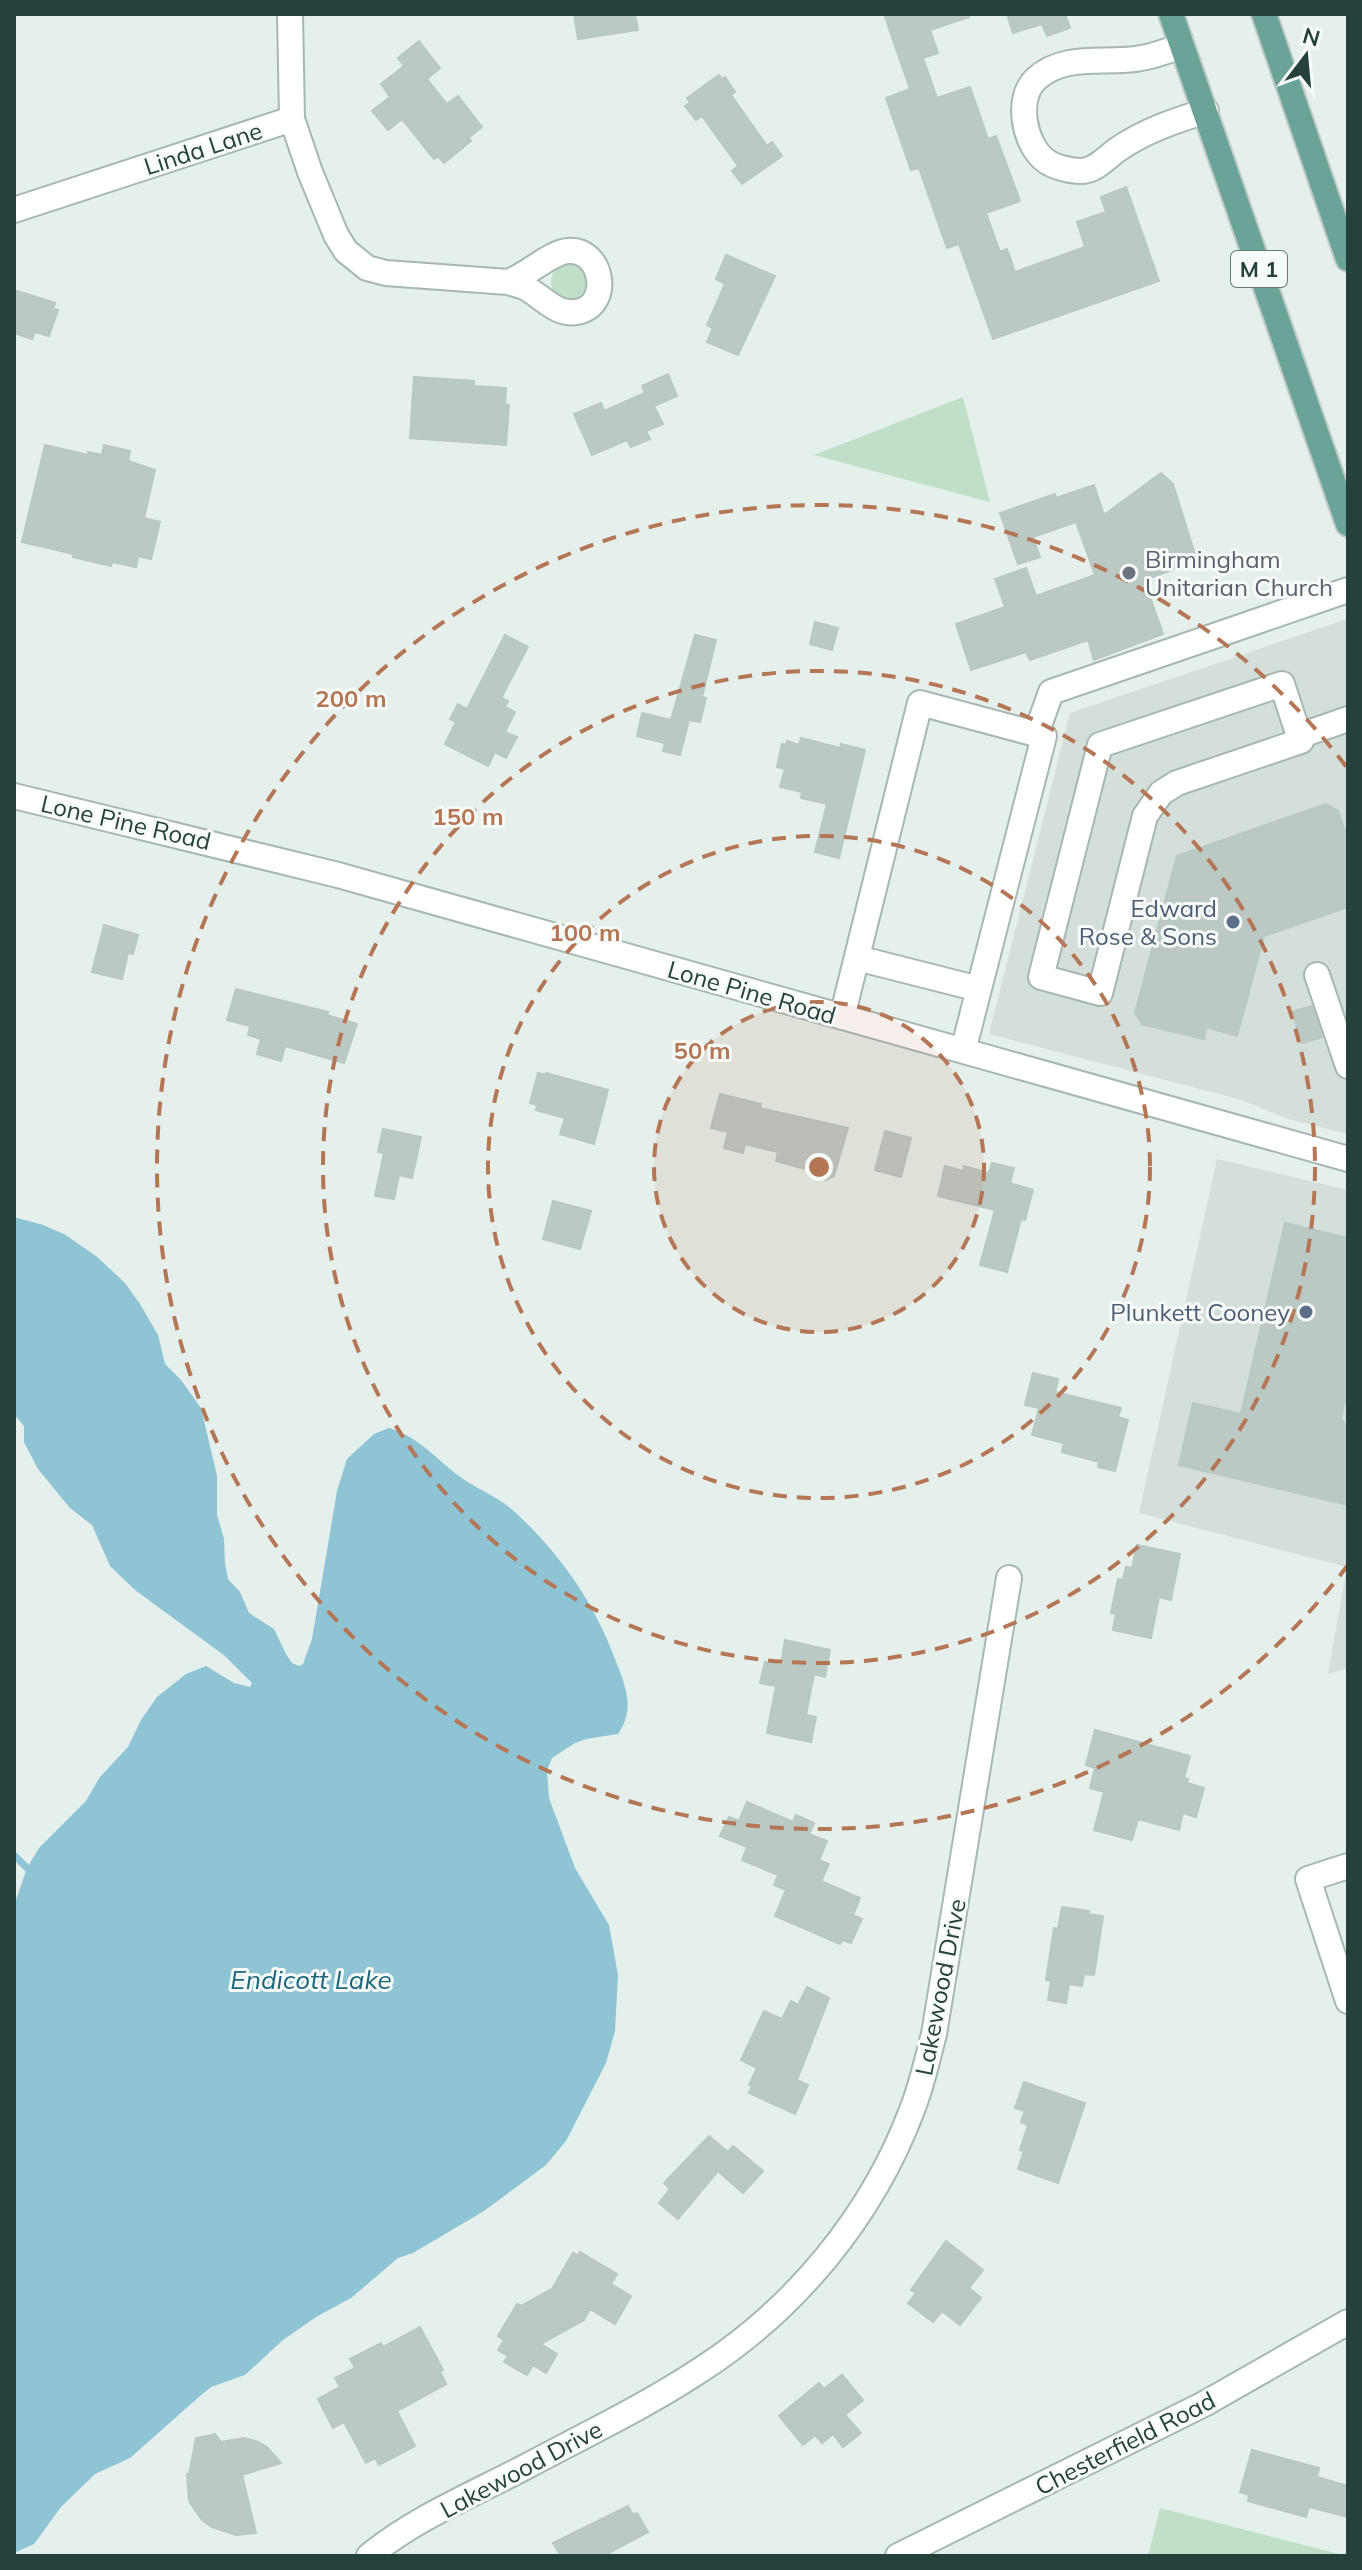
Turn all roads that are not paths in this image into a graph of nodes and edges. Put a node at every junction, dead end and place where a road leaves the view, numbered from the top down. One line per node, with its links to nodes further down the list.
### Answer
1 (290, 14): 6 (street, Linda Lane)
2 (1171, 14): 4 (main road, M 1)
3 (1264, 14): 8 (main road)
4 (1182, 46): 5 (main road, M 1); 5 (street)
5 (1206, 111): 10 (main road, M 1)
6 (292, 119): 7 (street, Linda Lane); 9 (street)
7 (14, 210)
8 (1348, 259)
9 (508, 282)
10 (1348, 524)
11 (1348, 590): 13 (street)
12 (1348, 719): 14 (street)
13 (1036, 734): 16 (street); 18 (street)
14 (1299, 736): 14 (street)
15 (14, 796): 19 (street, Lone Pine Road)
16 (857, 958): 18 (street); 19 (street)
17 (1317, 975): 21 (street)
18 (979, 989): 20 (street)
19 (842, 1017): 20 (street, Lone Pine Road)
20 (963, 1051): 22 (street, Lone Pine Road)
21 (1348, 1066)
22 (1348, 1159)
23 (1009, 1578): 27 (street, Lakewood Drive)
24 (1348, 1866): 25 (street)
25 (1348, 2001)
26 (1348, 2322): 28 (street, Chesterfield Road)
27 (369, 2556)
28 (898, 2556)

